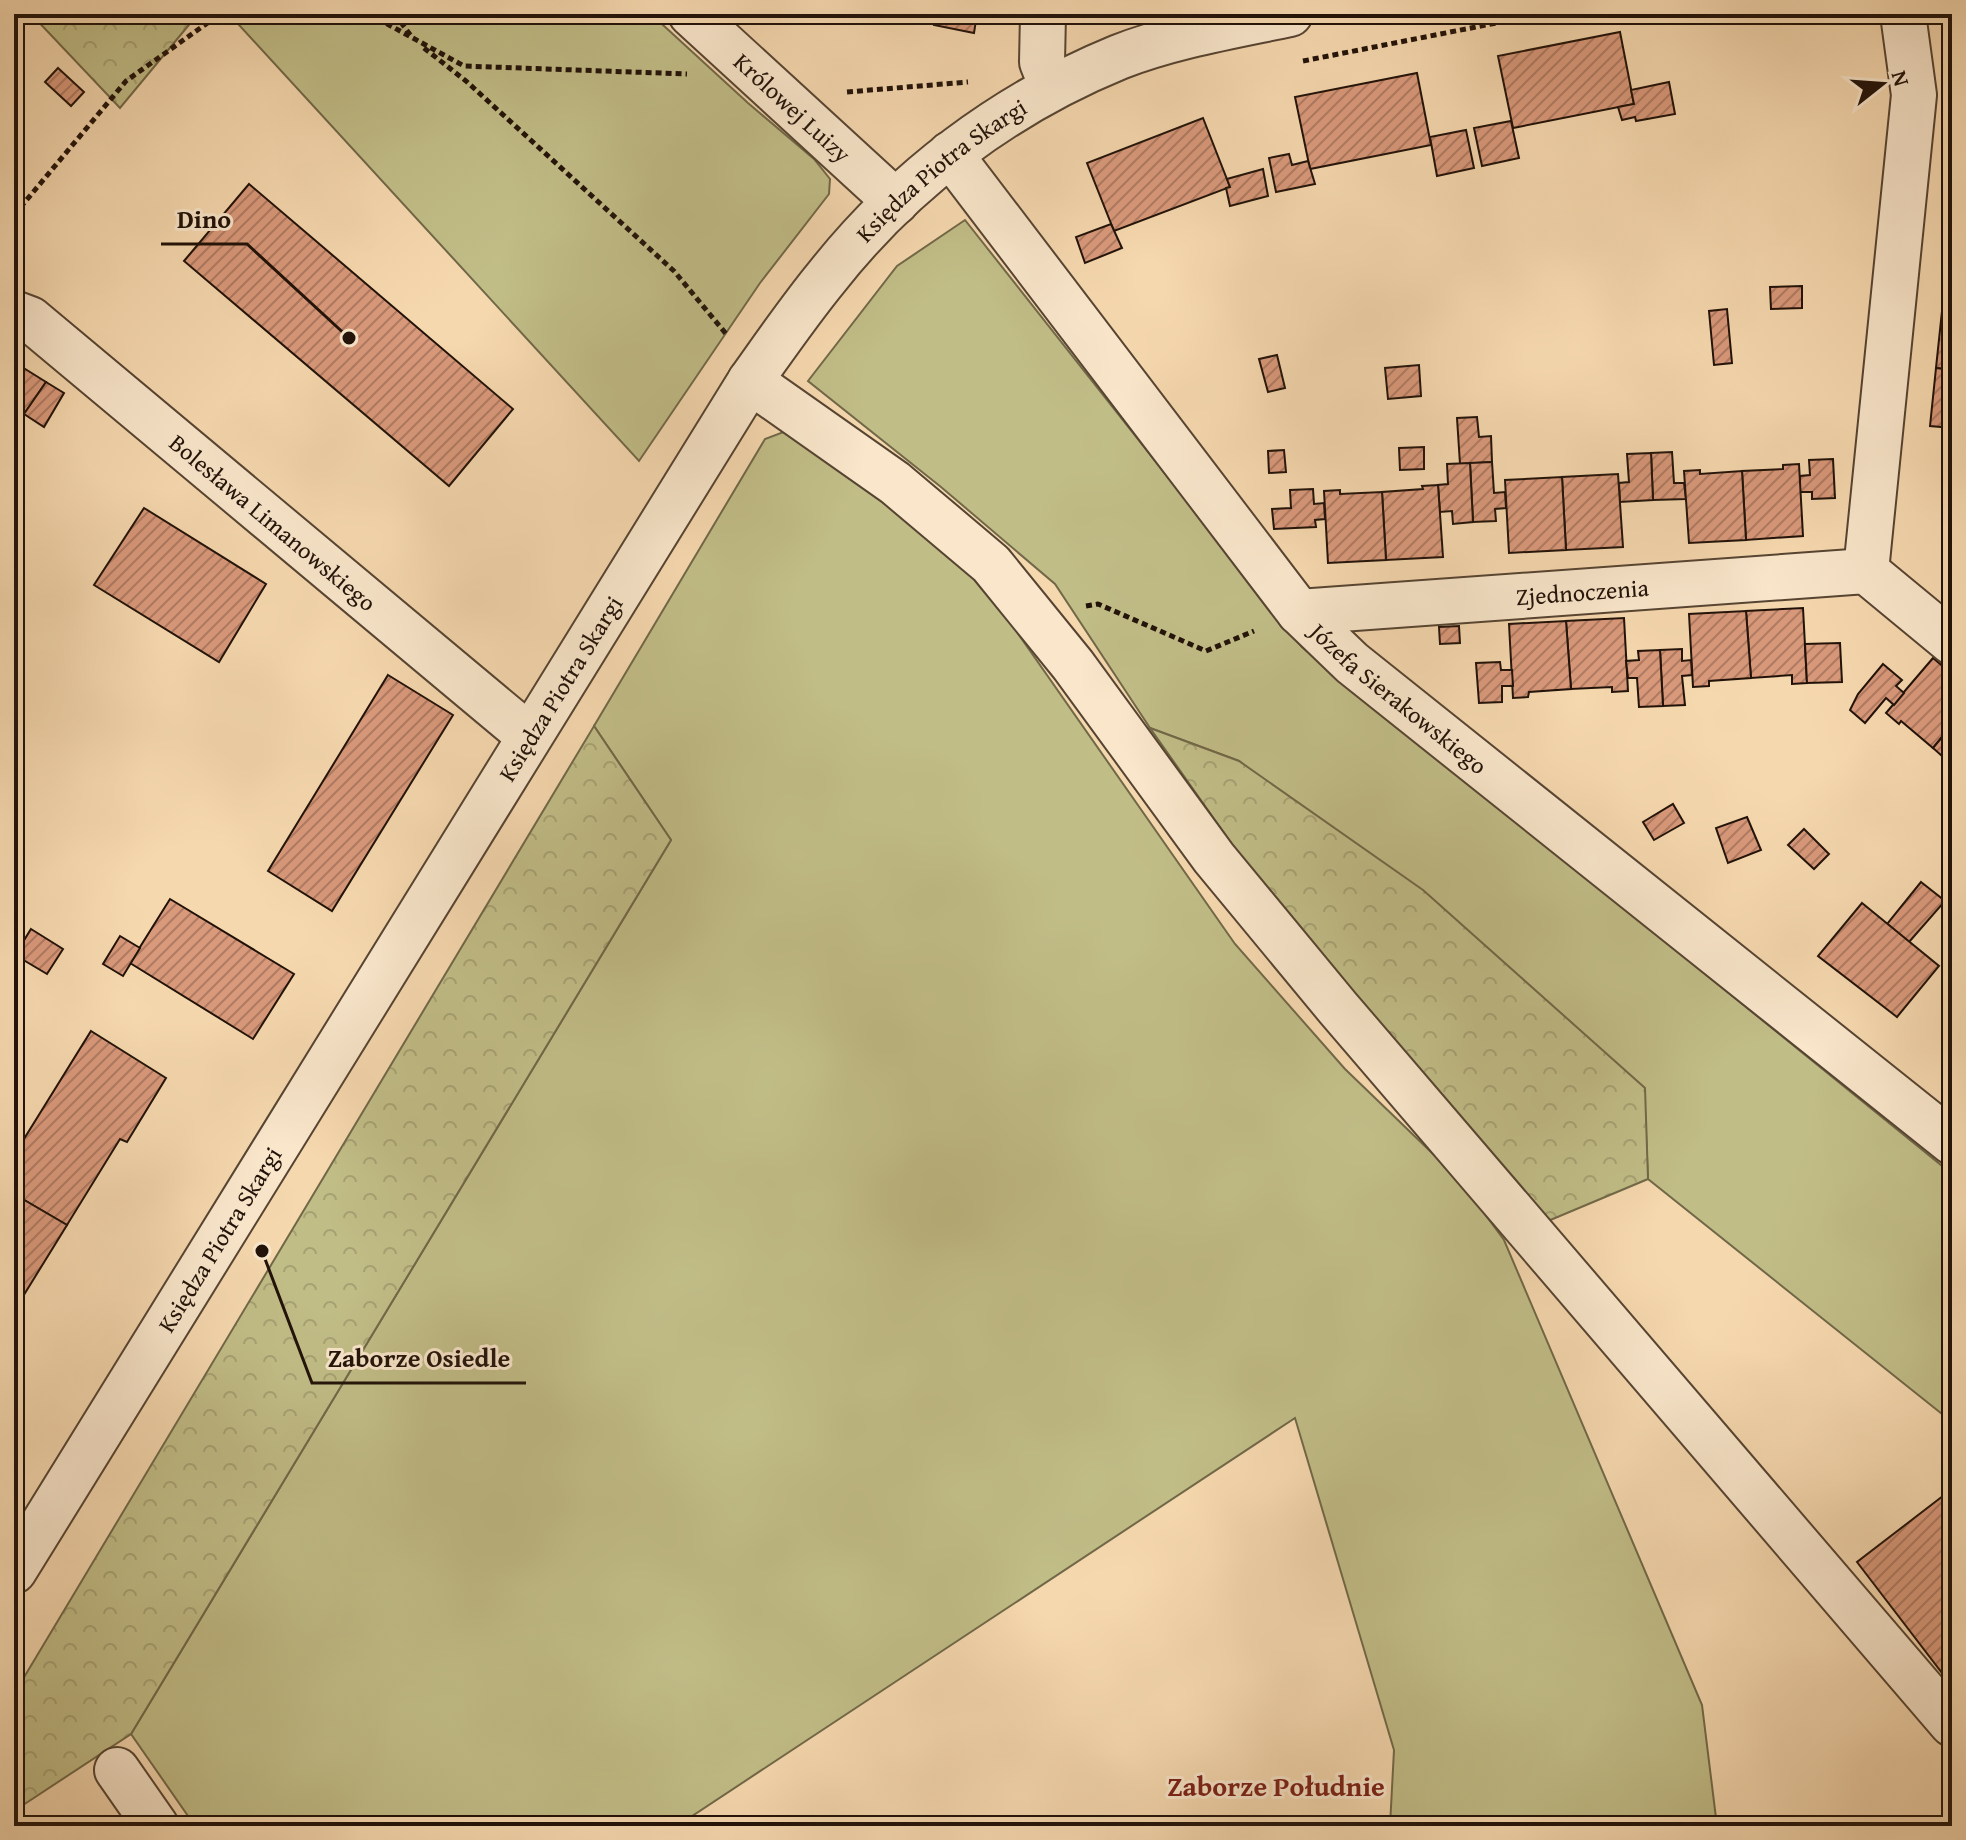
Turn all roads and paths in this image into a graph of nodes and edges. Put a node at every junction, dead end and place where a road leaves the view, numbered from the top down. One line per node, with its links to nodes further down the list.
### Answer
1 (220, 14): 17 (path)
2 (369, 14): 9 (path)
3 (395, 14): 9 (path)
4 (691, 14): 14 (street, Królowej Luizy)
5 (1043, 14): 13 (street)
6 (1290, 14): 13 (street, Księdza Piotra Skargi)
7 (1542, 14): 10 (path)
8 (1903, 14): 21 (street)
9 (415, 40): 11 (path); 19 (path)
10 (1300, 62)
11 (702, 74)
12 (979, 81): 14 (path)
13 (1052, 87): 15 (street, Księdza Piotra Skargi)
14 (772, 89): 16 (street, Królowej Luizy)
15 (950, 154): 16 (street, Księdza Piotra Skargi); 22 (street, Józefa Sierakowskiego)
16 (896, 202): 20 (street, Księdza Piotra Skargi)
17 (14, 215)
18 (14, 313): 25 (street, Bolesława Limanowskiego)
19 (732, 340)
20 (750, 381): 23 (street); 25 (street, Księdza Piotra Skargi)
21 (1866, 571): 22 (street, Zjednoczenia); 24 (street)
22 (1299, 612): 23 (path); 26 (street, Józefa Sierakowskiego)
23 (1031, 615): 28 (street)
24 (1952, 642)
25 (529, 736): 27 (street, Księdza Piotra Skargi)
26 (1952, 1142)
27 (14, 1571)
28 (1952, 1724)
29 (117, 1770): 30 (street)
30 (156, 1826)

